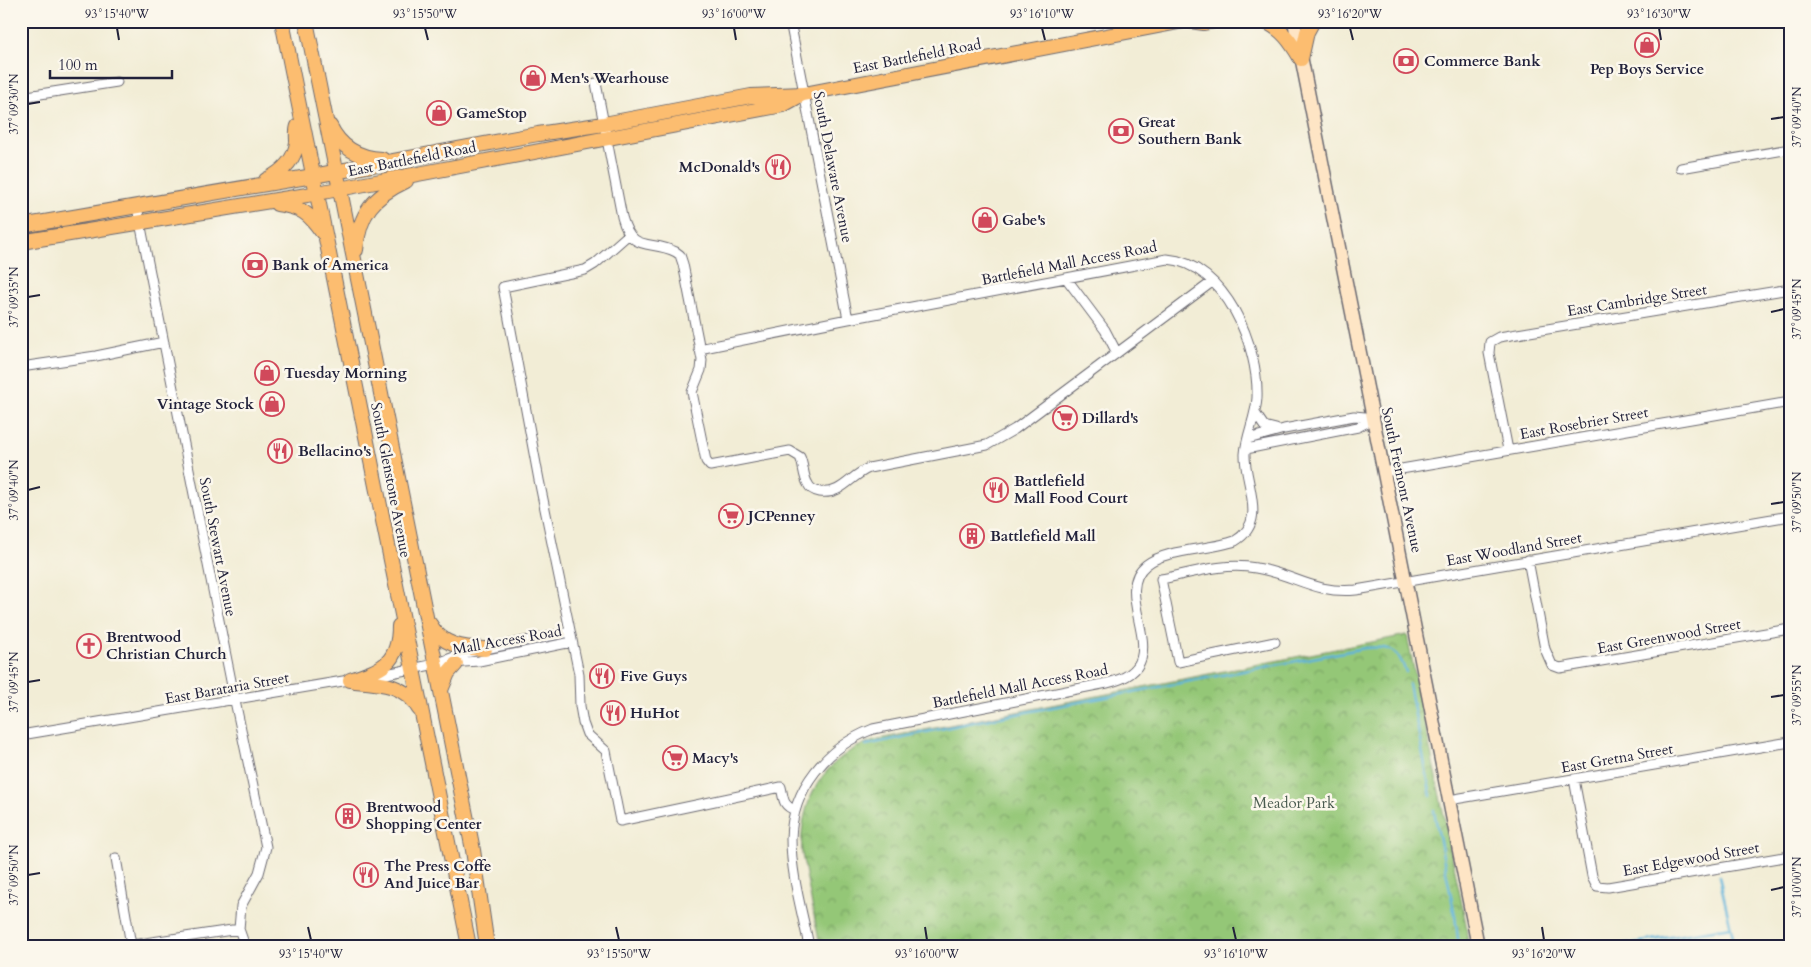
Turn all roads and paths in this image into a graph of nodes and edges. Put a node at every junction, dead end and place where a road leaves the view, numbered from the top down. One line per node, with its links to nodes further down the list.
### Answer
1 (282, 21): 15 (main road, South Glenstone Avenue)
2 (306, 21): 16 (main road, South Glenstone Avenue)
3 (790, 21): 13 (street, South Delaware Avenue)
4 (1184, 21): 13 (main road, East Battlefield Road)
5 (1190, 21): 6 (main road)
6 (1215, 21)
7 (1263, 21): 10 (main road)
8 (1294, 21): 10 (main road, South Fremont Avenue)
9 (1313, 21): 10 (main road)
10 (1301, 59): 46 (main road, South Fremont Avenue)
11 (117, 82): 14 (street)
12 (596, 83): 17 (street)
13 (804, 94): 17 (main road, East Battlefield Road); 18 (main road, East Battlefield Road); 39 (street, South Delaware Avenue)
14 (21, 97)
15 (300, 113): 24 (main road, South Glenstone Avenue); 25 (main road)
16 (324, 114): 20 (main road); 22 (main road, South Glenstone Avenue)
17 (604, 124): 18 (street); 20 (main road, East Battlefield Road)
18 (606, 138): 23 (main road, East Battlefield Road); 32 (street)
19 (1790, 149): 21 (street)
20 (395, 160): 22 (main road, East Battlefield Road)
21 (1681, 168)
22 (337, 171): 24 (main road, East Battlefield Road); 26 (main road, South Glenstone Avenue)
23 (422, 174): 26 (main road, East Battlefield Road); 35 (main road)
24 (313, 176): 25 (main road, East Battlefield Road); 27 (main road, South Glenstone Avenue)
25 (255, 186): 29 (main road, East Battlefield Road)
26 (340, 189): 27 (main road, East Battlefield Road); 35 (main road, South Glenstone Avenue)
27 (316, 194): 28 (main road, East Battlefield Road); 33 (main road, South Glenstone Avenue)
28 (264, 203): 30 (main road, East Battlefield Road); 33 (main road)
29 (137, 207): 30 (street, South Stewart Avenue); 31 (main road, East Battlefield Road)
30 (141, 222): 34 (main road, East Battlefield Road); 40 (street, South Stewart Avenue)
31 (21, 226)
32 (628, 233): 41 (street); 58 (street)
33 (326, 238): 55 (main road, South Glenstone Avenue)
34 (21, 242)
35 (355, 263): 56 (main road, South Glenstone Avenue)
36 (1066, 278): 37 (street, Battlefield Mall Access Road); 39 (street, Battlefield Mall Access Road); 42 (street)
37 (1212, 282): 42 (street); 45 (street, Battlefield Mall Access Road)
38 (1790, 289): 50 (street, East Cambridge Street)
39 (848, 319): 41 (street, Battlefield Mall Access Road)
40 (164, 342): 43 (street); 67 (street, South Stewart Avenue)
41 (699, 349): 42 (street)
42 (1117, 353)
43 (21, 367)
44 (1790, 402): 50 (street, East Rosebrier Street)
45 (1255, 413): 47 (street); 48 (street, Battlefield Mall Access Road)
46 (1373, 420): 47 (street); 49 (street); 51 (main road, South Fremont Avenue)
47 (1284, 429): 48 (street)
48 (1248, 439): 49 (street, Battlefield Mall Access Road)
49 (1246, 449): 73 (street, Battlefield Mall Access Road)
50 (1508, 450): 51 (street, East Rosebrier Street)
51 (1384, 472): 54 (main road, South Fremont Avenue)
52 (1790, 516): 53 (street, East Woodland Street)
53 (1528, 560): 54 (street, East Woodland Street); 57 (street, East Greenwood Street)
54 (1406, 581): 60 (street, East Woodland Street); 72 (main road, South Fremont Avenue)
55 (398, 600): 64 (main road, South Glenstone Avenue); 65 (main road)
56 (426, 618): 61 (main road); 62 (main road, South Glenstone Avenue)
57 (1790, 629)
58 (570, 632): 59 (street); 61 (street, Mall Access Road)
59 (572, 642): 63 (street, Mall Access Road); 73 (street)
60 (1275, 642)
61 (485, 649): 62 (street, Mall Access Road)
62 (436, 664): 63 (street, Mall Access Road); 64 (street, East Barataria Street); 66 (main road, South Glenstone Avenue)
63 (456, 664): 66 (main road)
64 (412, 669): 65 (street, East Barataria Street); 68 (main road, South Glenstone Avenue)
65 (350, 680): 67 (street, East Barataria Street); 68 (main road)
66 (441, 690): 80 (main road, South Glenstone Avenue)
67 (235, 701): 69 (street, East Barataria Street); 76 (street, South Stewart Avenue)
68 (421, 714): 79 (main road, South Glenstone Avenue)
69 (21, 735)
70 (1790, 742): 71 (street, East Gretna Street)
71 (1574, 779): 72 (street, East Gretna Street); 74 (street, East Edgewood Street)
72 (1449, 800): 82 (main road, South Fremont Avenue)
73 (795, 810): 81 (street, Battlefield Mall Access Road)
74 (1790, 856)
75 (116, 858): 77 (street)
76 (238, 929): 77 (street); 78 (street)
77 (128, 945)
78 (245, 946)
79 (469, 946)
80 (487, 946)
81 (809, 946)
82 (1478, 946)

